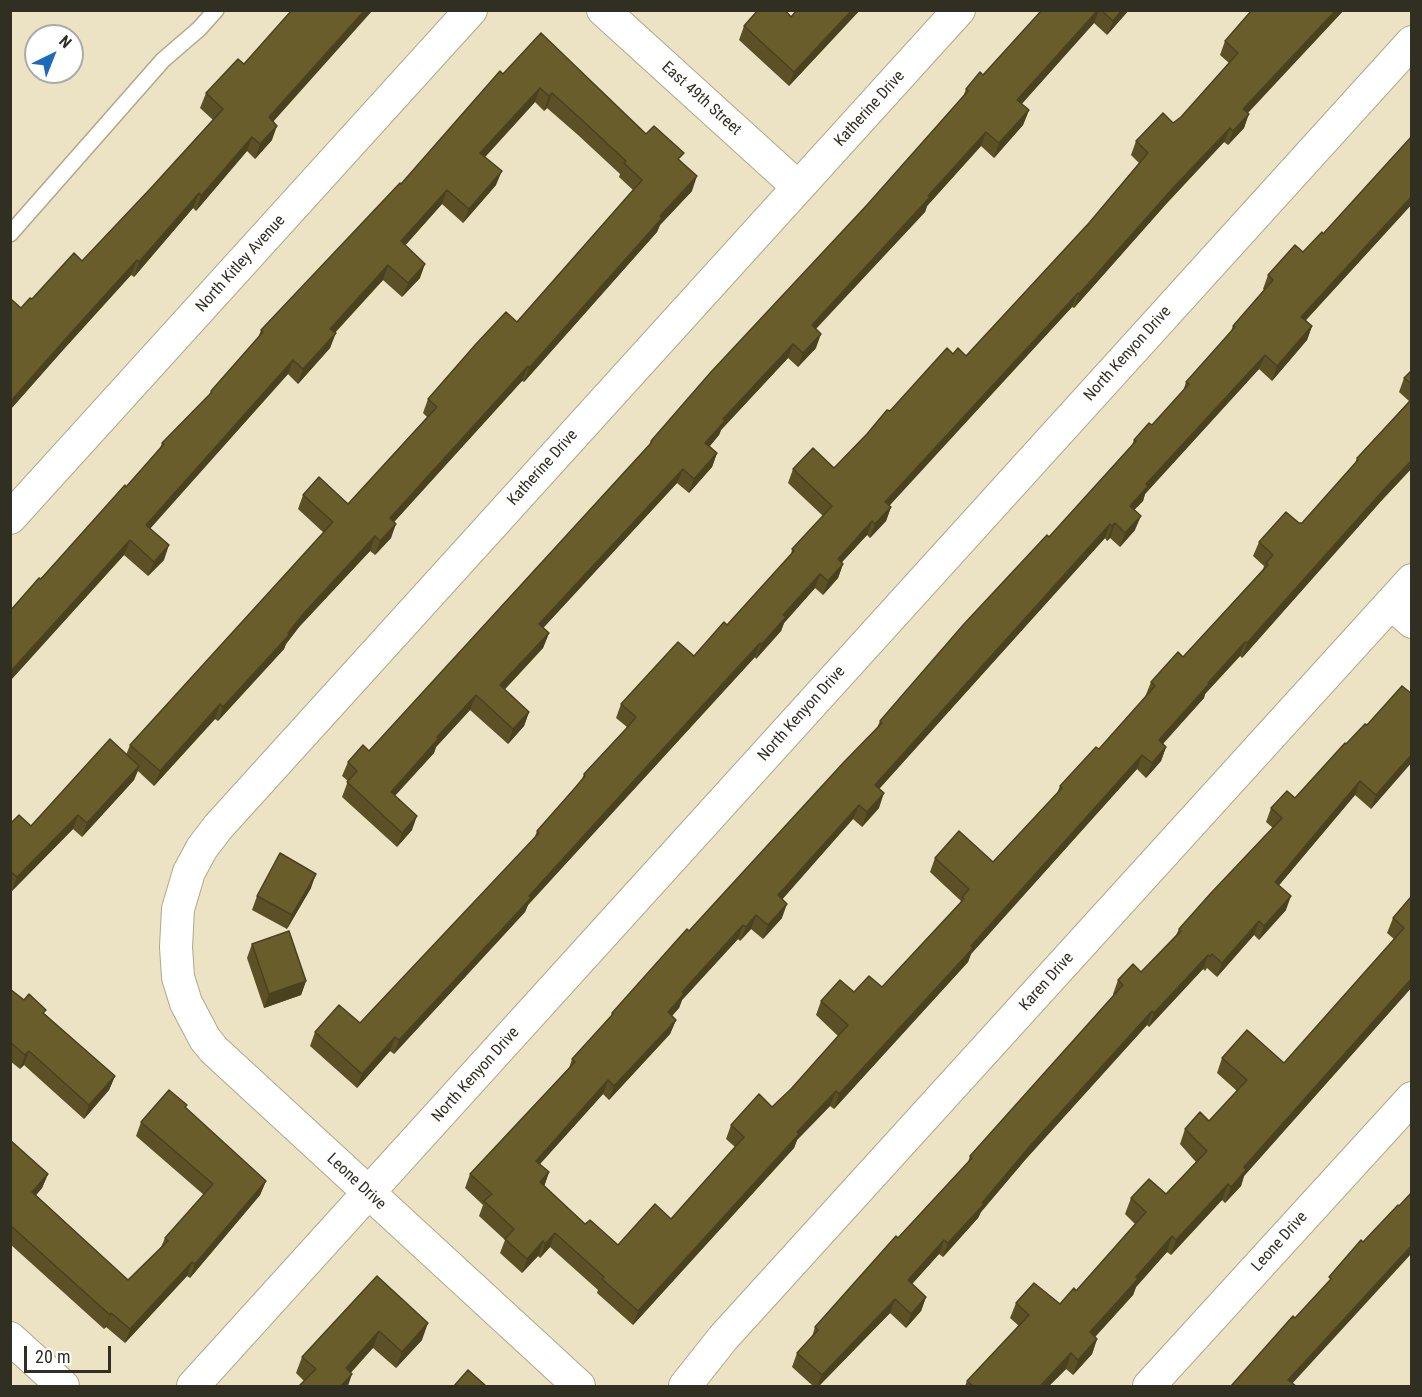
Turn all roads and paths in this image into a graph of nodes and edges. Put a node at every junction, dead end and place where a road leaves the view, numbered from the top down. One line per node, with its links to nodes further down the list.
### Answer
1 (216, 10): 7 (lane)
2 (471, 10): 8 (street, North Kitley Avenue)
3 (603, 10): 6 (street, East 49th Street)
4 (959, 10): 6 (street, Katherine Drive)
5 (1412, 42): 13 (street, North Kenyon Drive)
6 (798, 187): 11 (street, Katherine Drive)
7 (10, 234)
8 (10, 518)
9 (1412, 580): 10 (street, Karen Drive)
10 (1401, 613): 18 (street, Karen Drive)
11 (177, 951): 13 (street, Leone Drive)
12 (1412, 1098): 19 (street, Leone Drive)
13 (368, 1194): 16 (street, North Kenyon Drive); 17 (street, Leone Drive)
14 (10, 1338): 15 (street)
15 (63, 1386)
16 (193, 1386)
17 (579, 1386)
18 (685, 1386)
19 (1149, 1386)

